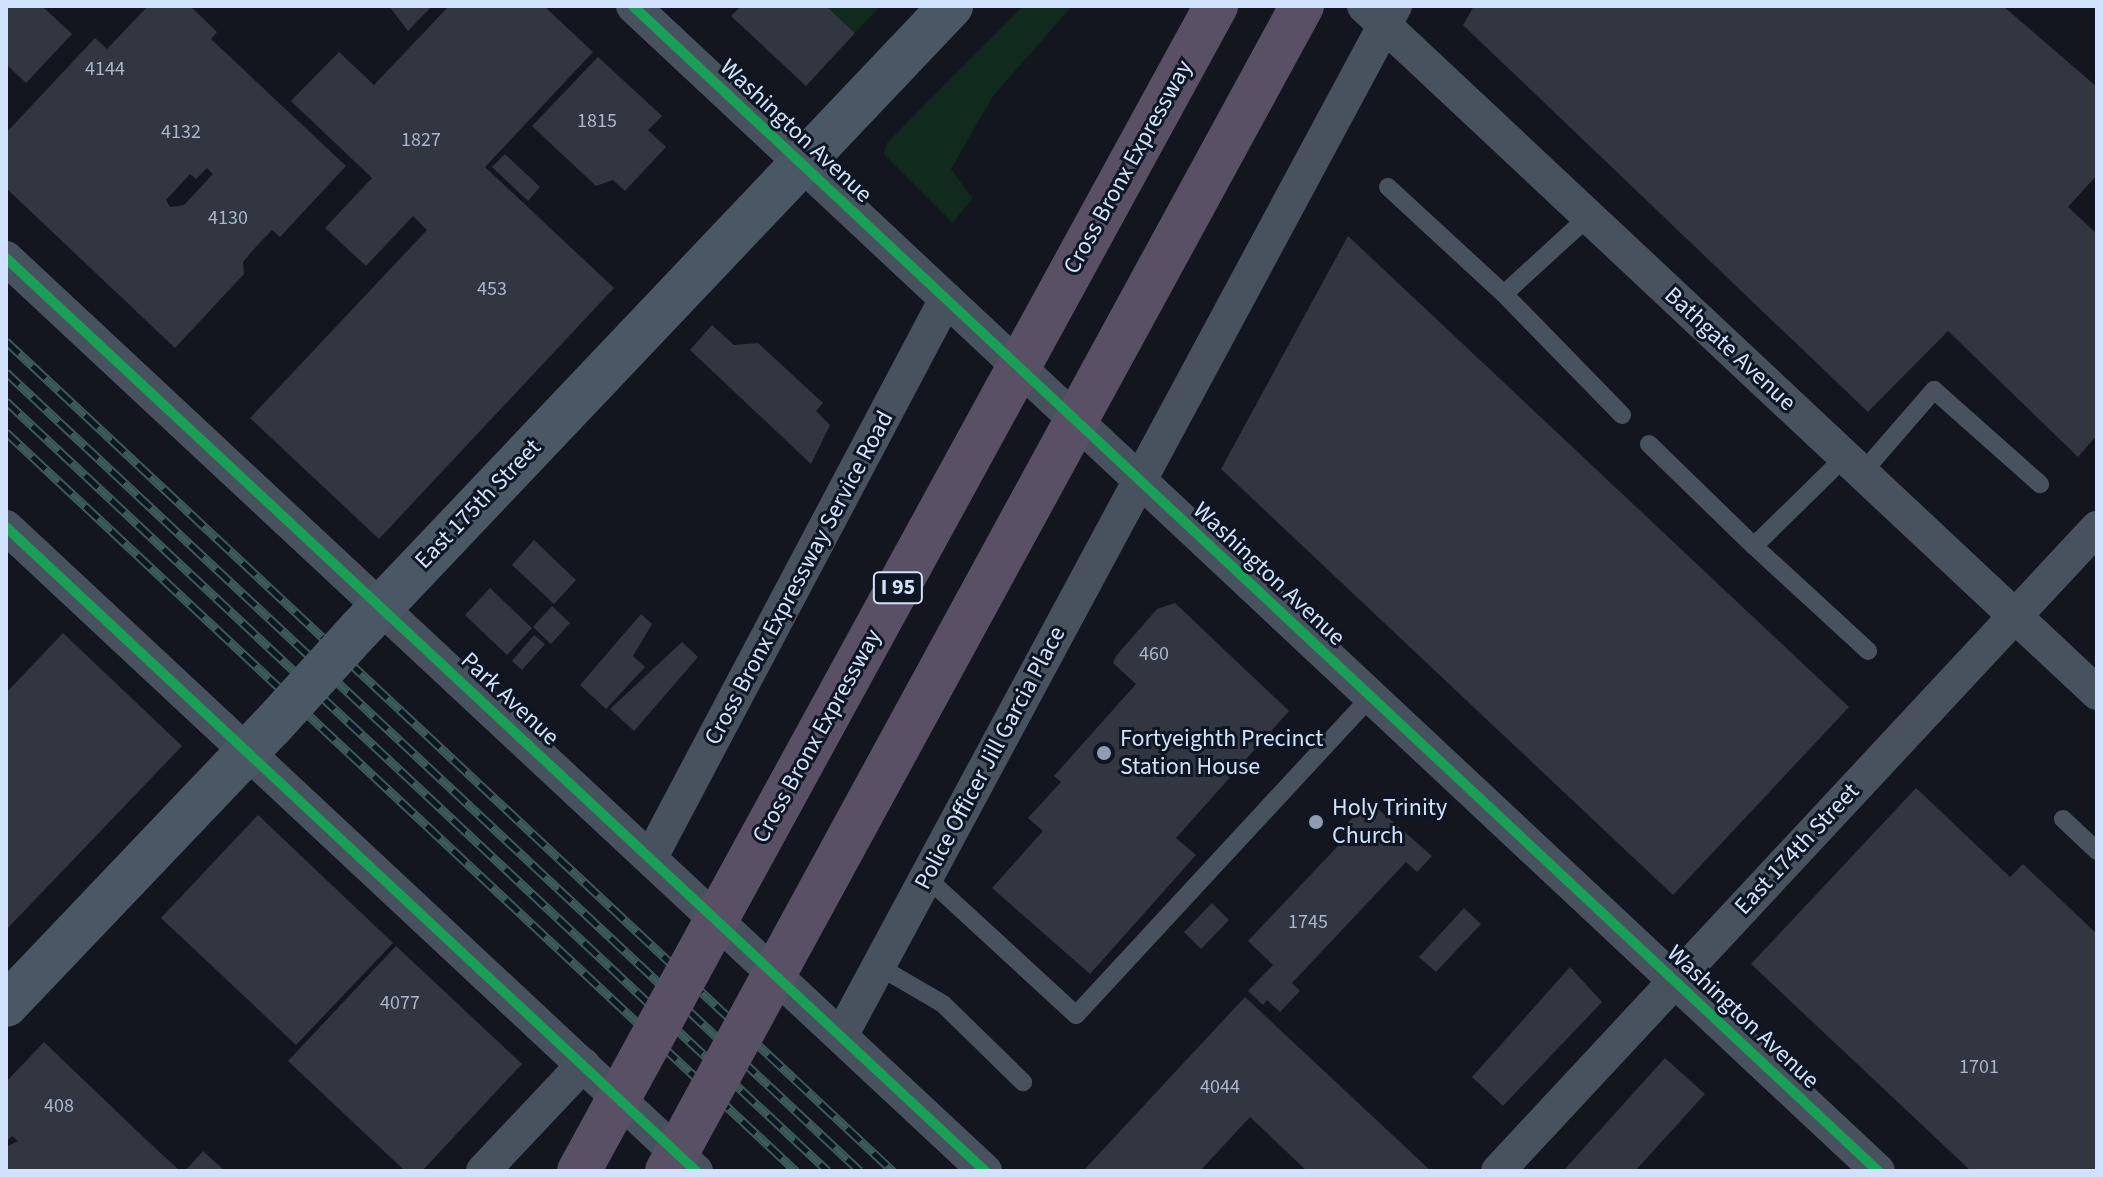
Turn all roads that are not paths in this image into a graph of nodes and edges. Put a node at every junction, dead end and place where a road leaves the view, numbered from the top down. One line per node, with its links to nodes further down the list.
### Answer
1 (633, 6): 6 (street, Washington Avenue)
2 (951, 6): 6 (main road, East 175th Street)
3 (1216, 6): 37 (highway, Cross Bronx Expressway / I 95, bridge)
4 (1302, 6): 38 (highway, bridge)
5 (1381, 12): 8 (street, Bathgate Avenue); 15 (street)
6 (802, 164): 11 (street, Washington Avenue); 21 (main road, East 175th Street)
7 (1388, 187): 10 (lane)
8 (1588, 217): 10 (lane); 14 (street, Bathgate Avenue)
9 (6, 258): 21 (street, Park Avenue)
10 (1504, 294): 12 (lane)
11 (946, 299): 15 (street, Washington Avenue); 28 (street, Cross Bronx Expressway Service Road)
12 (1622, 415)
13 (1649, 444): 19 (lane)
14 (1853, 465): 16 (lane); 19 (lane); 20 (street, Bathgate Avenue)
15 (1139, 480): 24 (street, Washington Avenue); 29 (street, Police Officer Jill Garcia Place)
16 (2040, 484)
17 (6, 527): 25 (street)
18 (2097, 528): 20 (street, East 174th Street)
19 (1754, 546): 22 (lane)
20 (2015, 616): 23 (street, Bathgate Avenue); 31 (street, East 174th Street)
21 (370, 618): 25 (main road, East 175th Street, bridge); 28 (street, Park Avenue)
22 (1868, 651)
23 (2097, 693)
24 (1371, 696): 29 (lane); 31 (street, Washington Avenue)
25 (259, 739): 32 (main road, East 175th Street); 34 (street)
26 (2063, 819): 27 (lane)
27 (2097, 851)
28 (651, 857): 33 (street, Park Avenue)
29 (926, 877): 30 (street, Police Officer Jill Garcia Place)
30 (878, 966): 33 (street, Police Officer Jill Garcia Place); 35 (lane)
31 (1675, 981): 41 (street, East 174th Street); 42 (street, Washington Avenue)
32 (6, 1005)
33 (841, 1036): 40 (street, Park Avenue)
34 (583, 1065): 36 (street); 39 (street)
35 (1023, 1082)
36 (483, 1171)
37 (579, 1171)
38 (667, 1171)
39 (696, 1171)
40 (985, 1171)
41 (1498, 1171)
42 (1878, 1171)

